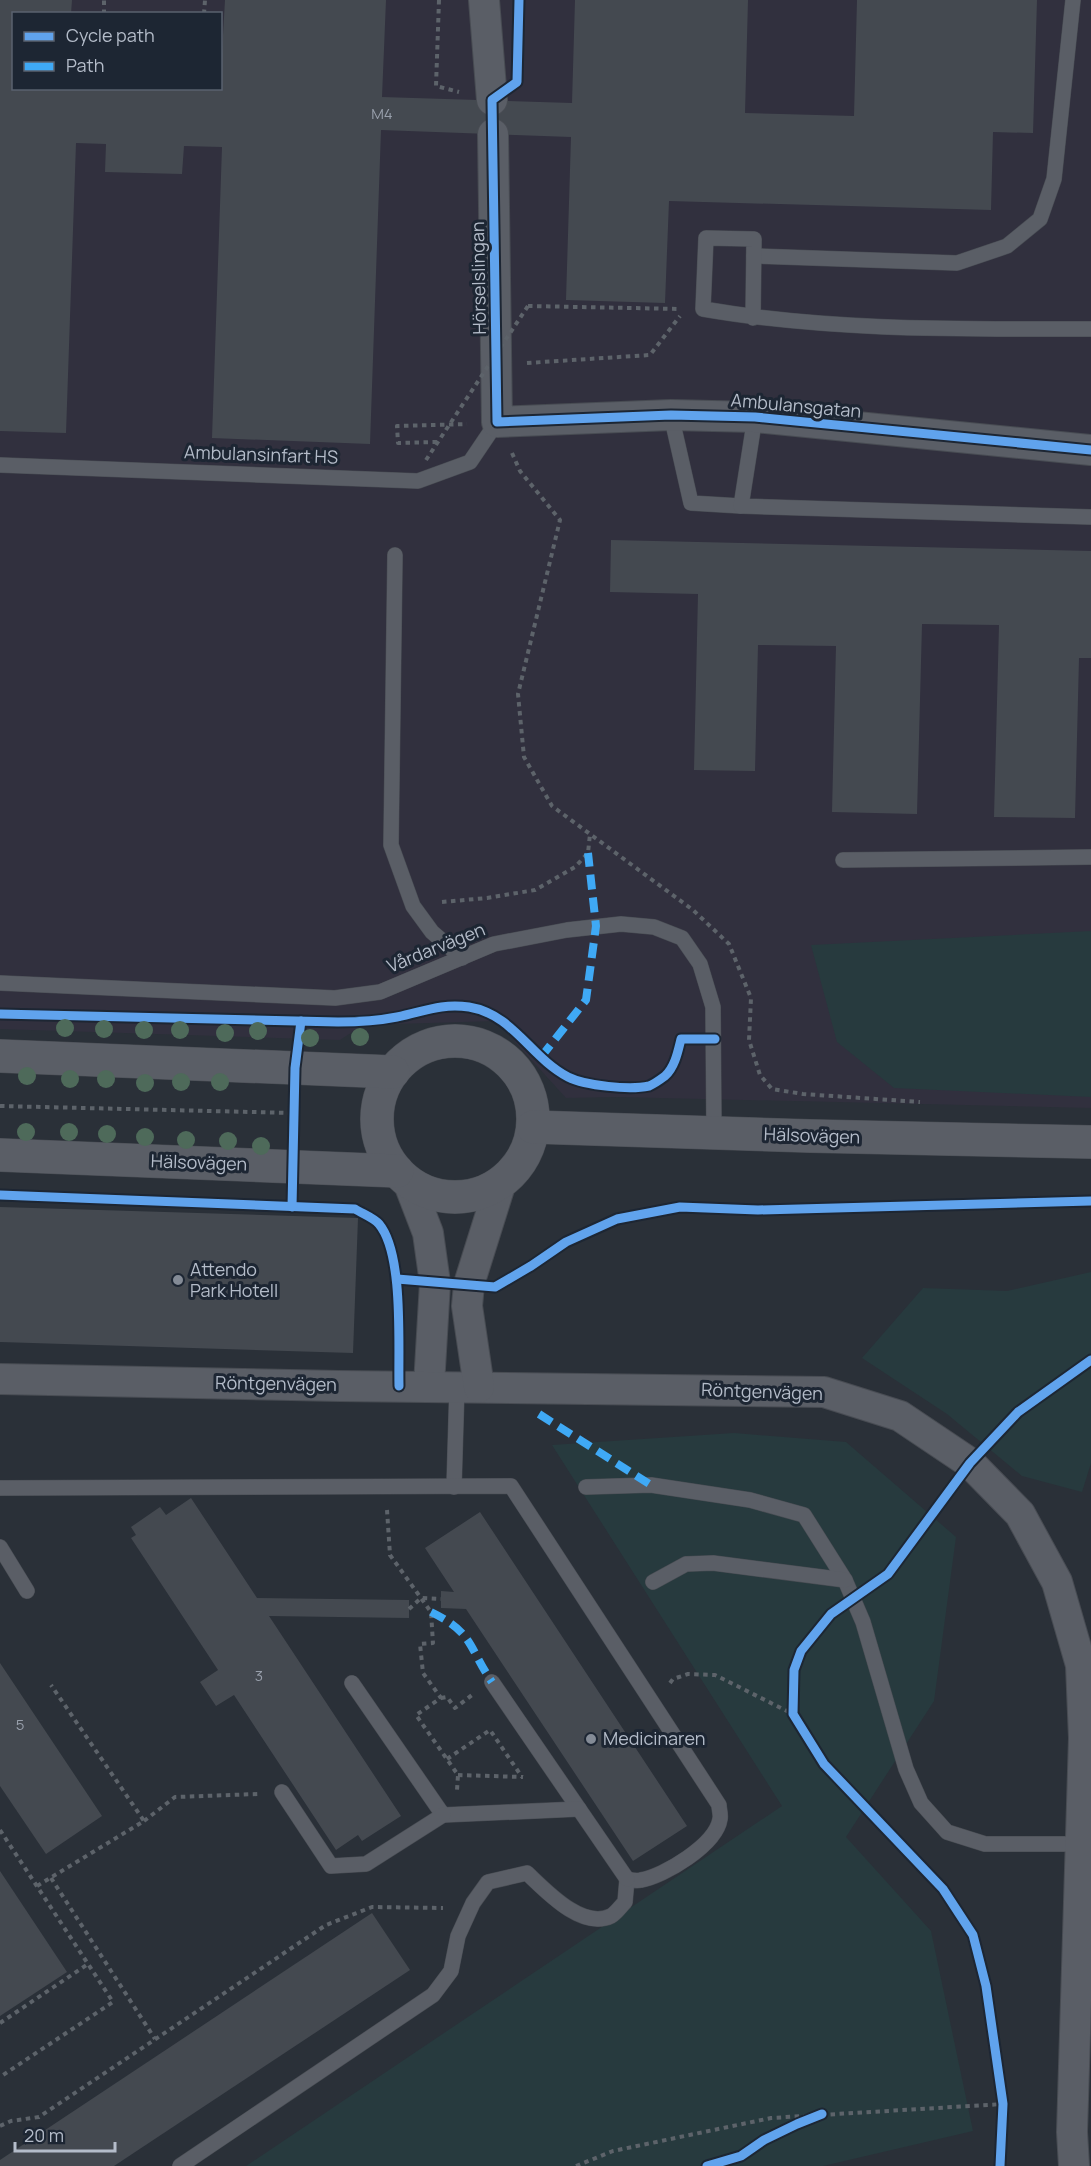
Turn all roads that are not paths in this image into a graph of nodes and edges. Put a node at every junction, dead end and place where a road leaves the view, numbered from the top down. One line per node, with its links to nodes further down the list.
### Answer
1 (484, 0): 3 (street)
2 (1073, 0): 5 (lane)
3 (492, 100)
4 (493, 134): 10 (street, Hörselslingan)
5 (754, 256): 6 (lane); 6 (lane)
6 (753, 318): 7 (lane)
7 (1091, 329)
8 (671, 415): 9 (street, Ambulansgatan); 10 (street, Ambulansgatan); 13 (lane)
9 (755, 417): 11 (street, Ambulansgatan); 13 (lane)
10 (497, 422): 12 (lane, Ambulansinfart HS)
11 (1091, 450)
12 (0, 465)
13 (741, 506): 14 (lane)
14 (1091, 517)
15 (395, 555): 18 (lane)
16 (1091, 857): 17 (lane)
17 (843, 860)
18 (462, 958): 19 (lane, Vårdarvägen); 23 (lane, Vårdarvägen)
19 (0, 983)
20 (0, 1056): 21 (street)
21 (393, 1072): 22 (street); 26 (street)
22 (533, 1127): 23 (street, Hälsovägen); 27 (street)
23 (714, 1133): 24 (street, Hälsovägen)
24 (1091, 1142)
25 (0, 1155): 26 (street, Hälsovägen)
26 (402, 1176): 27 (street); 29 (street)
27 (501, 1182): 29 (street)
28 (5, 1381): 29 (street, Röntgenvägen)
29 (455, 1386): 30 (lane); 42 (street, Röntgenvägen)
30 (454, 1487): 32 (lane); 43 (lane)
31 (586, 1487): 34 (lane)
32 (0, 1488)
33 (0, 1547): 36 (lane)
34 (845, 1580): 35 (lane); 42 (lane)
35 (653, 1582)
36 (27, 1590)
37 (492, 1682): 40 (lane)
38 (352, 1683): 41 (lane)
39 (282, 1792): 41 (lane)
40 (579, 1809): 41 (lane); 43 (lane)
41 (449, 1815)
42 (1081, 1844): 45 (street, Röntgenvägen)
43 (627, 1879): 44 (lane)
44 (180, 2166)
45 (1074, 2166)

